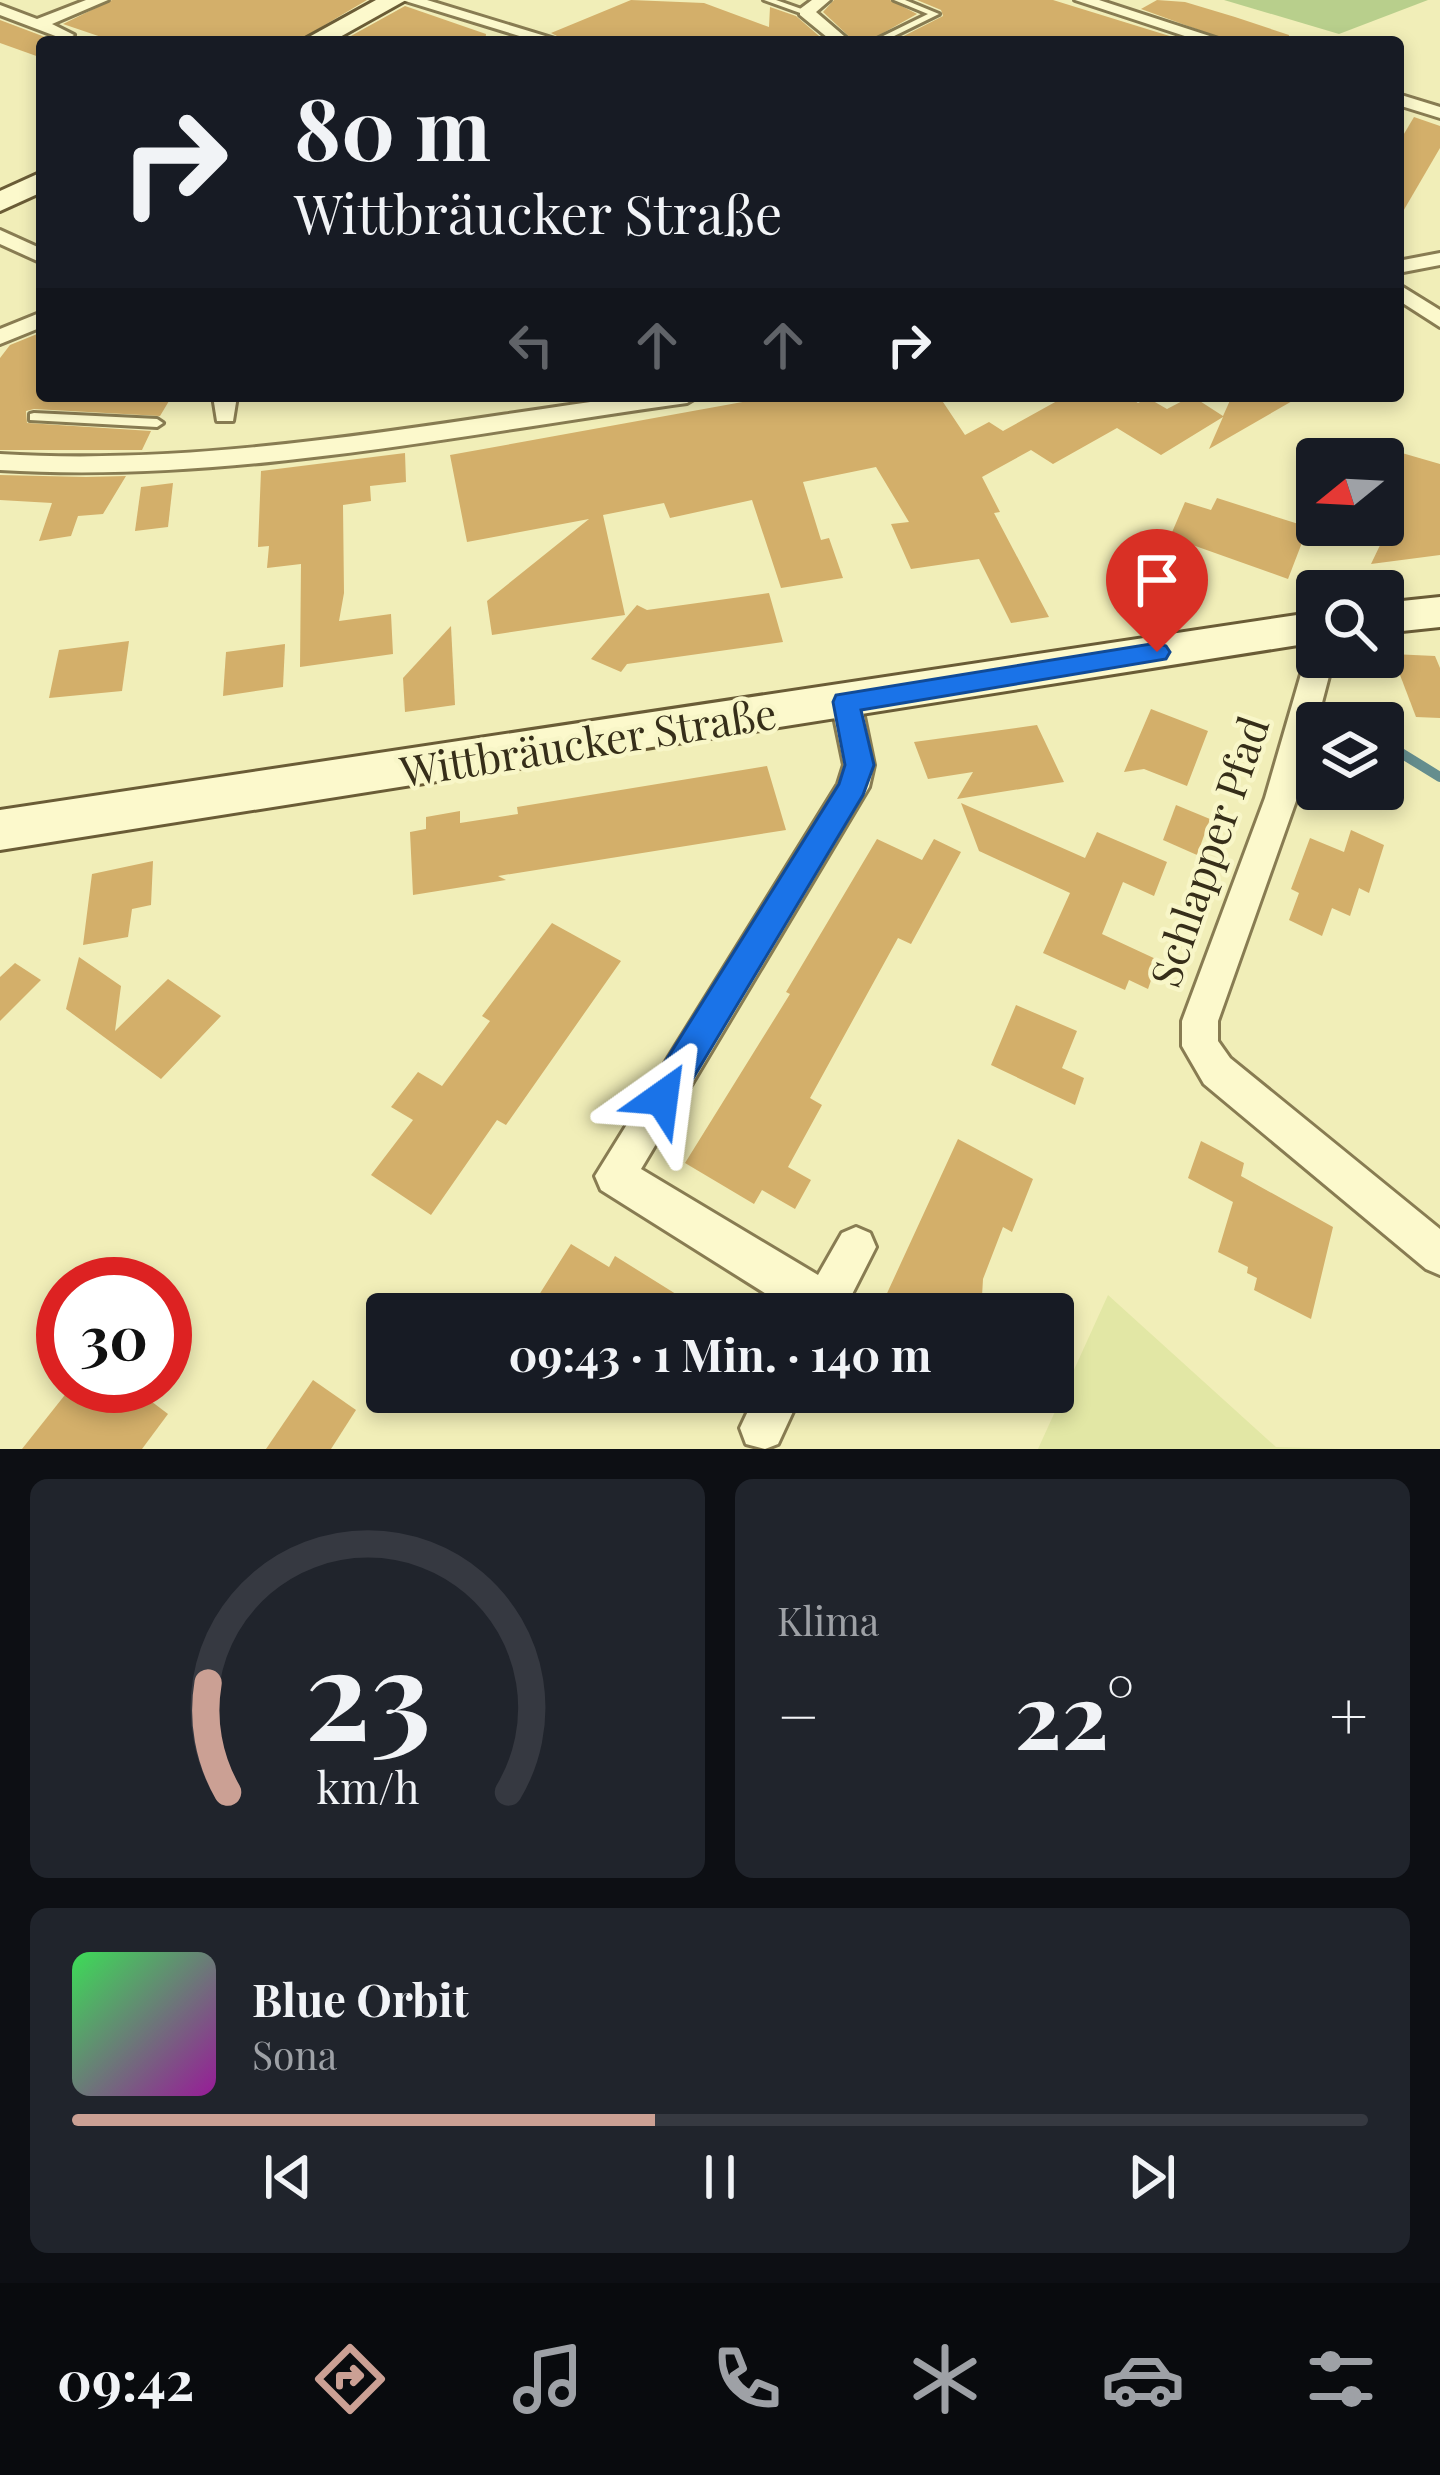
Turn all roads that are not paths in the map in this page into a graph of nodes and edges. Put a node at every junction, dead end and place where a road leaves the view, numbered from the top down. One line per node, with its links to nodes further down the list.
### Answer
1 (100, 0): 10 (street)
2 (394, 0): 12 (main road)
3 (410, 0): 13 (street)
4 (768, 0): 9 (lane)
5 (822, 0): 9 (street)
6 (898, 0): 15 (lane)
7 (1083, 0): 16 (street)
8 (0, 10): 10 (street)
9 (806, 12): 14 (street)
10 (38, 24): 11 (street)
11 (66, 35)
12 (324, 36)
13 (536, 36)
14 (836, 36)
15 (888, 36)
16 (1181, 36)
17 (1404, 101): 18 (street)
18 (1440, 112)
19 (36, 184): 20 (main road)
20 (0, 202)
21 (0, 236): 22 (street)
22 (36, 254)
23 (1440, 259): 24 (street)
24 (1404, 266)
25 (1404, 294): 26 (street)
26 (1440, 320)
27 (36, 322): 28 (street)
28 (0, 337)
29 (641, 402): 32 (street)
30 (34, 417): 31 (lane)
31 (157, 423)
32 (0, 463)
33 (1440, 612): 34 (main road)
34 (1404, 616)
35 (1296, 630): 37 (main road, Wittbräucker Straße)
36 (1314, 678): 40 (street, Schlapper Pfad)
37 (846, 702): 38 (main road, Wittbräucker Straße); 41 (street)
38 (0, 830)
39 (856, 1247): 42 (street)
40 (1440, 1256)
41 (798, 1293)
42 (830, 1293)

